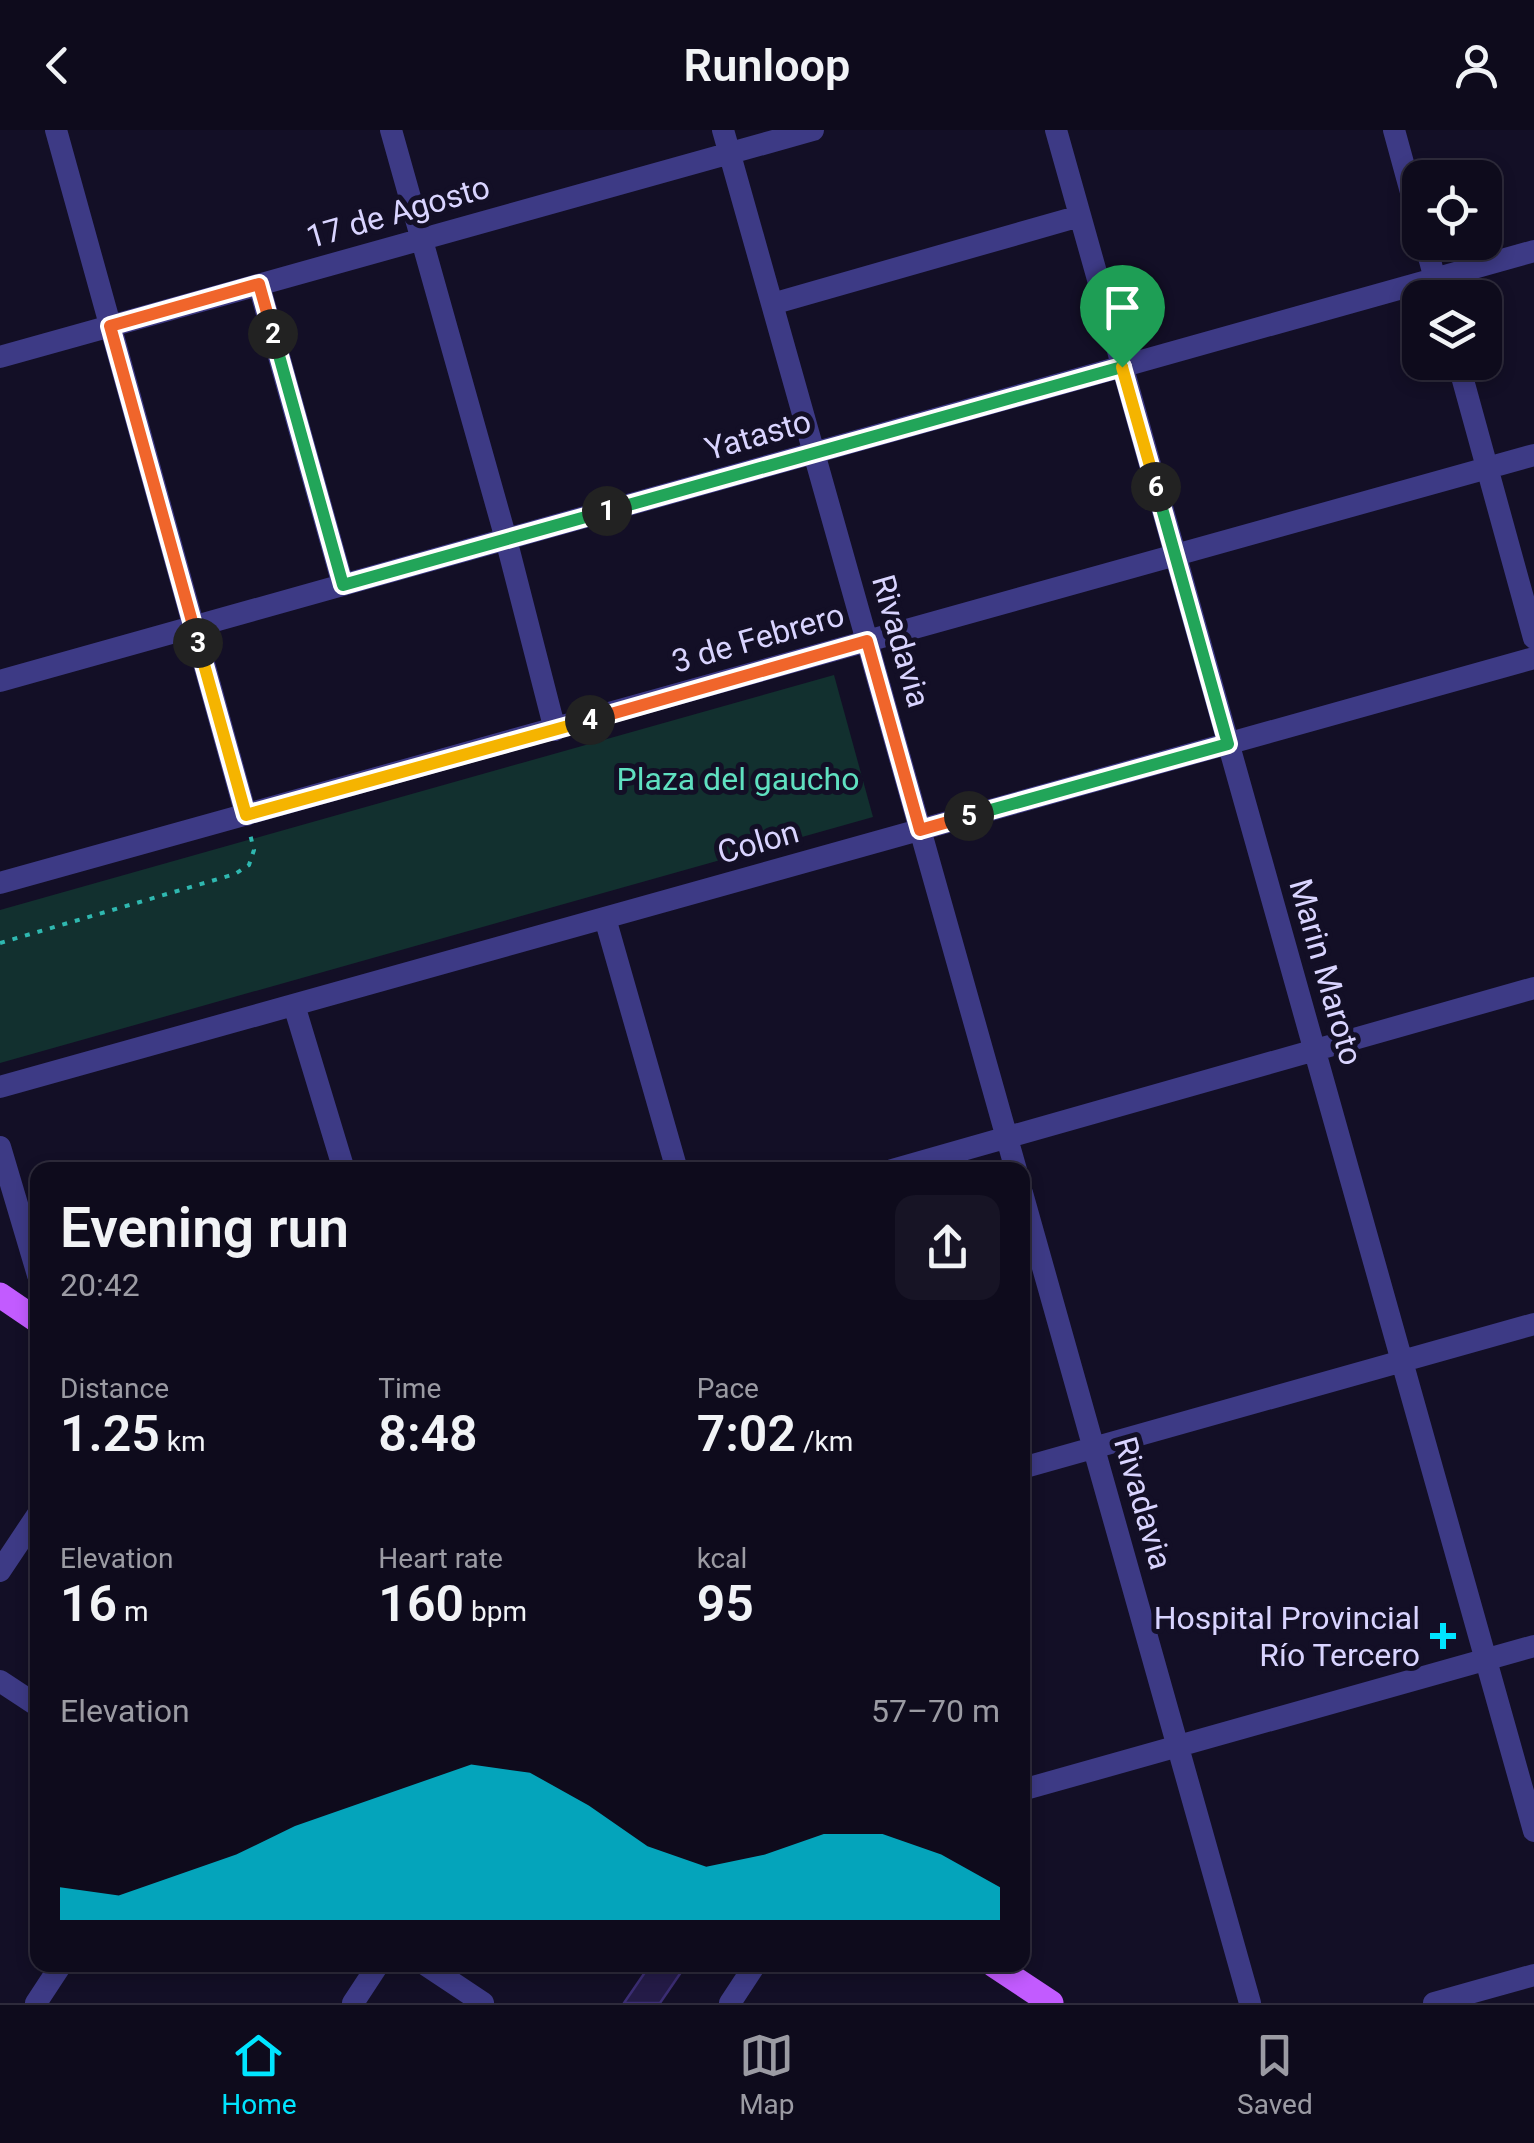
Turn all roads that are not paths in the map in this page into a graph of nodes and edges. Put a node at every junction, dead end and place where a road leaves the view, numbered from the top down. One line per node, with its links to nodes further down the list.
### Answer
1 (56, 130): 16 (street)
2 (391, 130): 10 (street)
3 (723, 130): 7 (street, Rivadavia)
4 (813, 130): 7 (street, 17 de Agosto)
5 (1056, 130): 9 (street, Marin Maroto)
6 (1394, 130): 8 (street)
7 (730, 153): 10 (street, 17 de Agosto); 15 (street, Rivadavia)
8 (1402, 160)
9 (1080, 216): 15 (street); 18 (street, Marin Maroto)
10 (421, 239): 13 (street, 17 de Agosto); 23 (street)
11 (1534, 252): 12 (street, Yatasto)
12 (1459, 280)
13 (259, 284): 16 (street, 17 de Agosto); 25 (street)
14 (1402, 297): 18 (street, Yatasto)
15 (772, 304): 20 (street, Rivadavia)
16 (110, 326): 17 (street, 17 de Agosto); 26 (street)
17 (0, 357)
18 (1122, 367): 20 (street, Yatasto); 24 (street, Marin Maroto)
19 (1463, 380): 22 (street)
20 (814, 453): 23 (street, Yatasto); 28 (street, Rivadavia)
21 (1534, 455): 22 (street, 3 de Febrero)
22 (1487, 468): 24 (street, 3 de Febrero); 27 (street)
23 (506, 539): 25 (street, Yatasto); 31 (street)
24 (1175, 555): 28 (street, 3 de Febrero); 32 (street, Marin Maroto)
25 (343, 585): 26 (street, Yatasto)
26 (194, 627): 30 (street, Yatasto); 33 (street)
27 (1534, 638)
28 (867, 641): 31 (street, 3 de Febrero); 34 (street, Rivadavia)
29 (1534, 658): 32 (street, Colon)
30 (1, 678)
31 (555, 730): 33 (street, 3 de Febrero)
32 (1228, 744): 34 (street, Colon); 39 (street, Marin Maroto)
33 (246, 815): 35 (street, 3 de Febrero)
34 (920, 830): 36 (street, Colon); 41 (street, Rivadavia)
35 (0, 884)
36 (605, 918): 38 (street, Colon); 44 (street)
37 (1534, 988): 39 (street)
38 (294, 1005): 40 (street, Colon); 43 (street)
39 (1314, 1050): 41 (street); 52 (street, Marin Maroto)
40 (0, 1087)
41 (1007, 1137): 45 (street); 46 (street, Rivadavia)
42 (0, 1147): 48 (street)
43 (342, 1162)
44 (675, 1162)
45 (920, 1162)
46 (1014, 1162)
47 (1030, 1221): 53 (street, Rivadavia)
48 (30, 1248)
49 (0, 1295): 50 (main road)
50 (30, 1316)
51 (1534, 1324): 52 (street)
52 (1402, 1361): 53 (street); 58 (street, Marin Maroto)
53 (1094, 1448): 54 (street); 61 (street, Rivadavia)
54 (1030, 1466)
55 (30, 1526): 56 (street)
56 (0, 1571)
57 (1534, 1646): 58 (street)
58 (1486, 1660): 61 (street); 63 (street, Marin Maroto)
59 (0, 1681): 60 (street)
60 (30, 1701)
61 (1178, 1746): 62 (street); 75 (street, Rivadavia)
62 (1030, 1788)
63 (1534, 1832)
64 (56, 1972): 70 (street)
65 (373, 1972): 71 (street)
66 (436, 1972): 72 (street)
67 (750, 1972): 73 (street)
68 (1004, 1972): 74 (main road)
69 (1534, 1975): 76 (street)
70 (36, 2003)
71 (352, 2003)
72 (483, 2003)
73 (730, 2003)
74 (1051, 2003)
75 (1250, 2003)
76 (1434, 2003)

